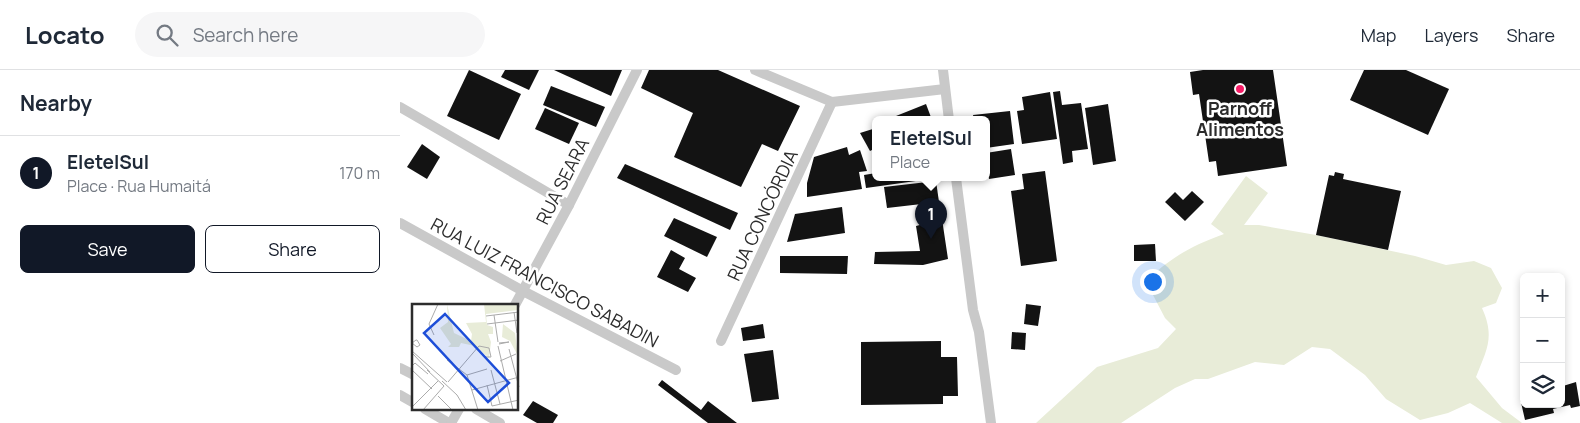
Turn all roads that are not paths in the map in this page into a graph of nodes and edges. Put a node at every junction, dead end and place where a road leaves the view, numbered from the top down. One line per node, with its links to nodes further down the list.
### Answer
1 (637, 70): 9 (street, RUA SEARA)
2 (755, 70): 5 (street)
3 (943, 70): 4 (street)
4 (945, 89): 5 (street); 7 (street)
5 (832, 102): 13 (street, RUA CONCÓRDIA)
6 (400, 107): 9 (street)
7 (948, 116)
8 (956, 181): 24 (street)
9 (569, 205): 11 (street, RUA SEARA)
10 (400, 223): 11 (street, RUA LUIZ FRANCISCO SABADIN)
11 (523, 291): 12 (street, RUA SEARA); 15 (street, RUA LUIZ FRANCISCO SABADIN)
12 (516, 304)
13 (721, 341)
14 (400, 368): 16 (street)
15 (676, 370)
16 (412, 374)
17 (400, 395): 18 (street)
18 (412, 402)
19 (427, 410): 22 (street)
20 (458, 410): 22 (street)
21 (478, 410): 23 (street)
22 (450, 423)
23 (500, 423)
24 (991, 423)

